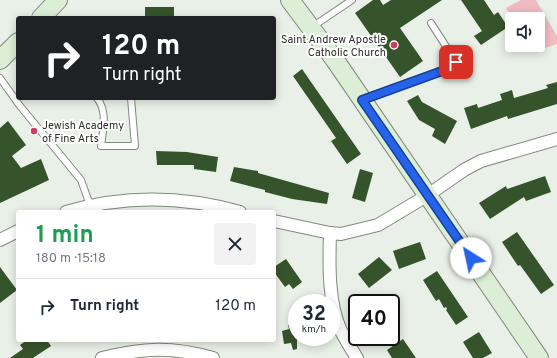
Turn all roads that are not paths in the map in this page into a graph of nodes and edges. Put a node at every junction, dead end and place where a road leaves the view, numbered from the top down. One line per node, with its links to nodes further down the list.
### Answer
1 (58, 0): 4 (street)
2 (290, 0): 6 (street)
3 (352, 0): 6 (lane)
4 (43, 16)
5 (431, 23): 12 (lane)
6 (311, 27): 12 (street)
7 (16, 44): 8 (street)
8 (0, 60)
9 (0, 78): 15 (lane)
10 (98, 100): 11 (lane)
11 (131, 100)
12 (362, 100): 14 (street)
13 (557, 139): 14 (street)
14 (428, 195): 20 (street); 25 (street)
15 (90, 205): 16 (street); 17 (street)
16 (73, 210)
17 (233, 210)
18 (276, 221): 20 (street)
19 (16, 232): 21 (street)
20 (330, 234): 24 (street)
21 (0, 240)
22 (102, 358): 23 (street)
23 (213, 358)
24 (357, 358)
25 (539, 358)

